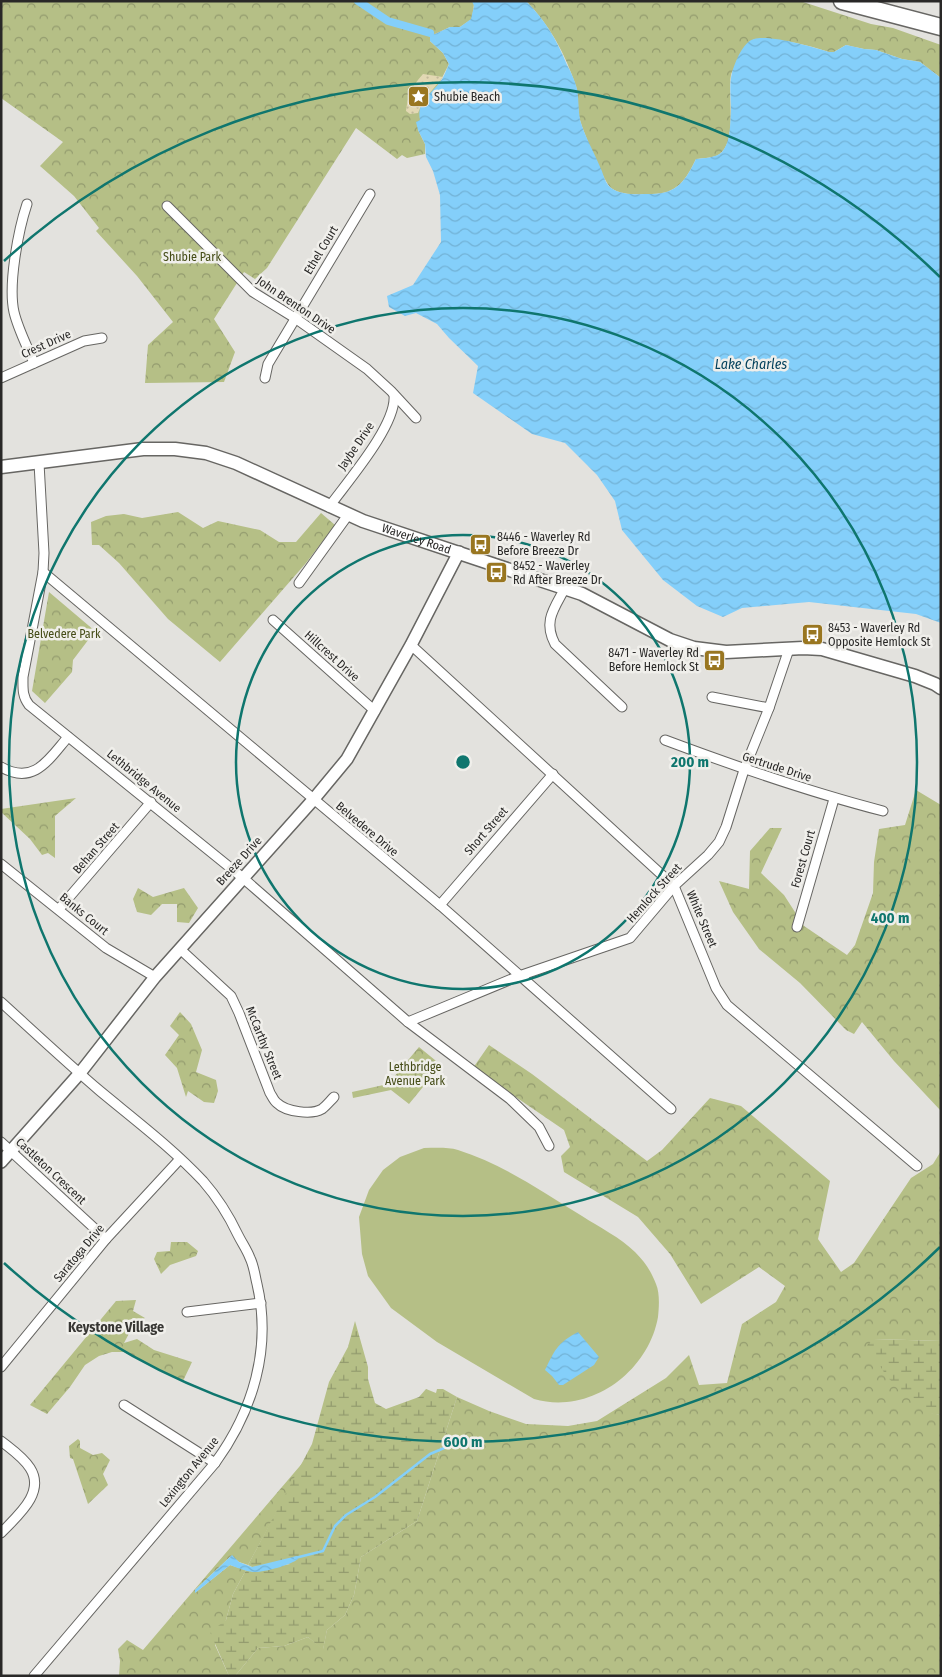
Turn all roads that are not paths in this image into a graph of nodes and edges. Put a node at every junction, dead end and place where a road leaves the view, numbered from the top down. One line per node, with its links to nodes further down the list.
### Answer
1 (842, 1): 4 (highway)
2 (864, 1): 3 (highway)
3 (941, 21)
4 (941, 27)
5 (370, 194): 8 (street, Ethel Court)
6 (26, 204): 10 (street)
7 (166, 206): 8 (street, John Brenton Drive)
8 (294, 318): 12 (street, Ethel Court); 13 (street, John Brenton Drive)
9 (102, 338): 10 (street, Crest Drive)
10 (34, 363): 11 (street, Crest Drive)
11 (1, 378)
12 (265, 378)
13 (394, 395): 14 (street, John Brenton Drive); 17 (street, Jaybe Drive)
14 (416, 418)
15 (39, 463): 16 (main road, Waverley Road); 17 (main road, Waverley Road); 20 (street, Lethbridge Avenue)
16 (1, 467)
17 (329, 507): 18 (main road, Waverley Road)
18 (348, 515): 19 (main road, Waverley Road); 21 (street)
19 (459, 552): 22 (main road, Waverley Road); 24 (street, Breeze Drive)
20 (44, 572): 31 (street, Lethbridge Avenue); 37 (street, Belvedere Drive)
21 (299, 583)
22 (565, 588): 25 (main road, Waverley Road); 28 (street)
23 (273, 620): 30 (street, Hillcrest Drive)
24 (411, 645): 30 (street, Breeze Drive); 35 (street, White Street)
25 (789, 649): 26 (main road, Waverley Road); 29 (street, Hemlock Street)
26 (941, 688)
27 (712, 698): 29 (street)
28 (622, 707)
29 (769, 708): 34 (street, Hemlock Street)
30 (375, 710): 37 (street, Breeze Drive)
31 (68, 737): 33 (street); 38 (street, Lethbridge Avenue)
32 (665, 740): 34 (street, Gertrude Drive)
33 (1, 767)
34 (744, 770): 36 (street, Gertrude Drive); 42 (street, Hemlock Street)
35 (553, 774): 42 (street, White Street); 43 (street, Short Street)
36 (834, 798): 39 (street, Gertrude Drive); 45 (street, Forest Court)
37 (313, 800): 41 (street, Breeze Drive); 43 (street, Belvedere Drive)
38 (151, 802): 41 (street, Lethbridge Avenue); 44 (street, Behan Street)
39 (883, 811)
40 (1, 864): 44 (street, Banks Court)
41 (242, 878): 46 (street, Breeze Drive); 50 (street, Lethbridge Avenue)
42 (674, 886): 47 (street, Hemlock Street); 59 (street, White Street)
43 (440, 905): 47 (street, Belvedere Drive)
44 (59, 909): 48 (street, Banks Court)
45 (796, 927)
46 (180, 950): 48 (street, Breeze Drive); 52 (street, McCarthy Street)
47 (518, 976): 50 (street, Hemlock Street); 53 (street, Belvedere Drive)
48 (155, 977): 51 (street, Breeze Drive)
49 (1, 1002): 51 (street, Lexington Avenue)
50 (408, 1022): 55 (street, Lethbridge Avenue)
51 (80, 1073): 56 (street, Breeze Drive); 57 (street, Lexington Avenue)
52 (334, 1097)
53 (671, 1109)
54 (1, 1142): 56 (street, Castleton Crescent)
55 (550, 1146)
56 (11, 1151): 58 (street, Breeze Drive); 60 (street, Castleton Crescent)
57 (180, 1159): 60 (street, Saratoga Drive); 61 (street, Lexington Avenue)
58 (1, 1162)
59 (917, 1166)
60 (106, 1239): 63 (street, Saratoga Drive)
61 (261, 1303): 62 (street); 66 (street, Lexington Avenue)
62 (187, 1312)
63 (1, 1367)
64 (124, 1405): 66 (street)
65 (1, 1442): 67 (street)
66 (215, 1463): 68 (street, Lexington Avenue)
67 (1, 1533)
68 (34, 1676)

